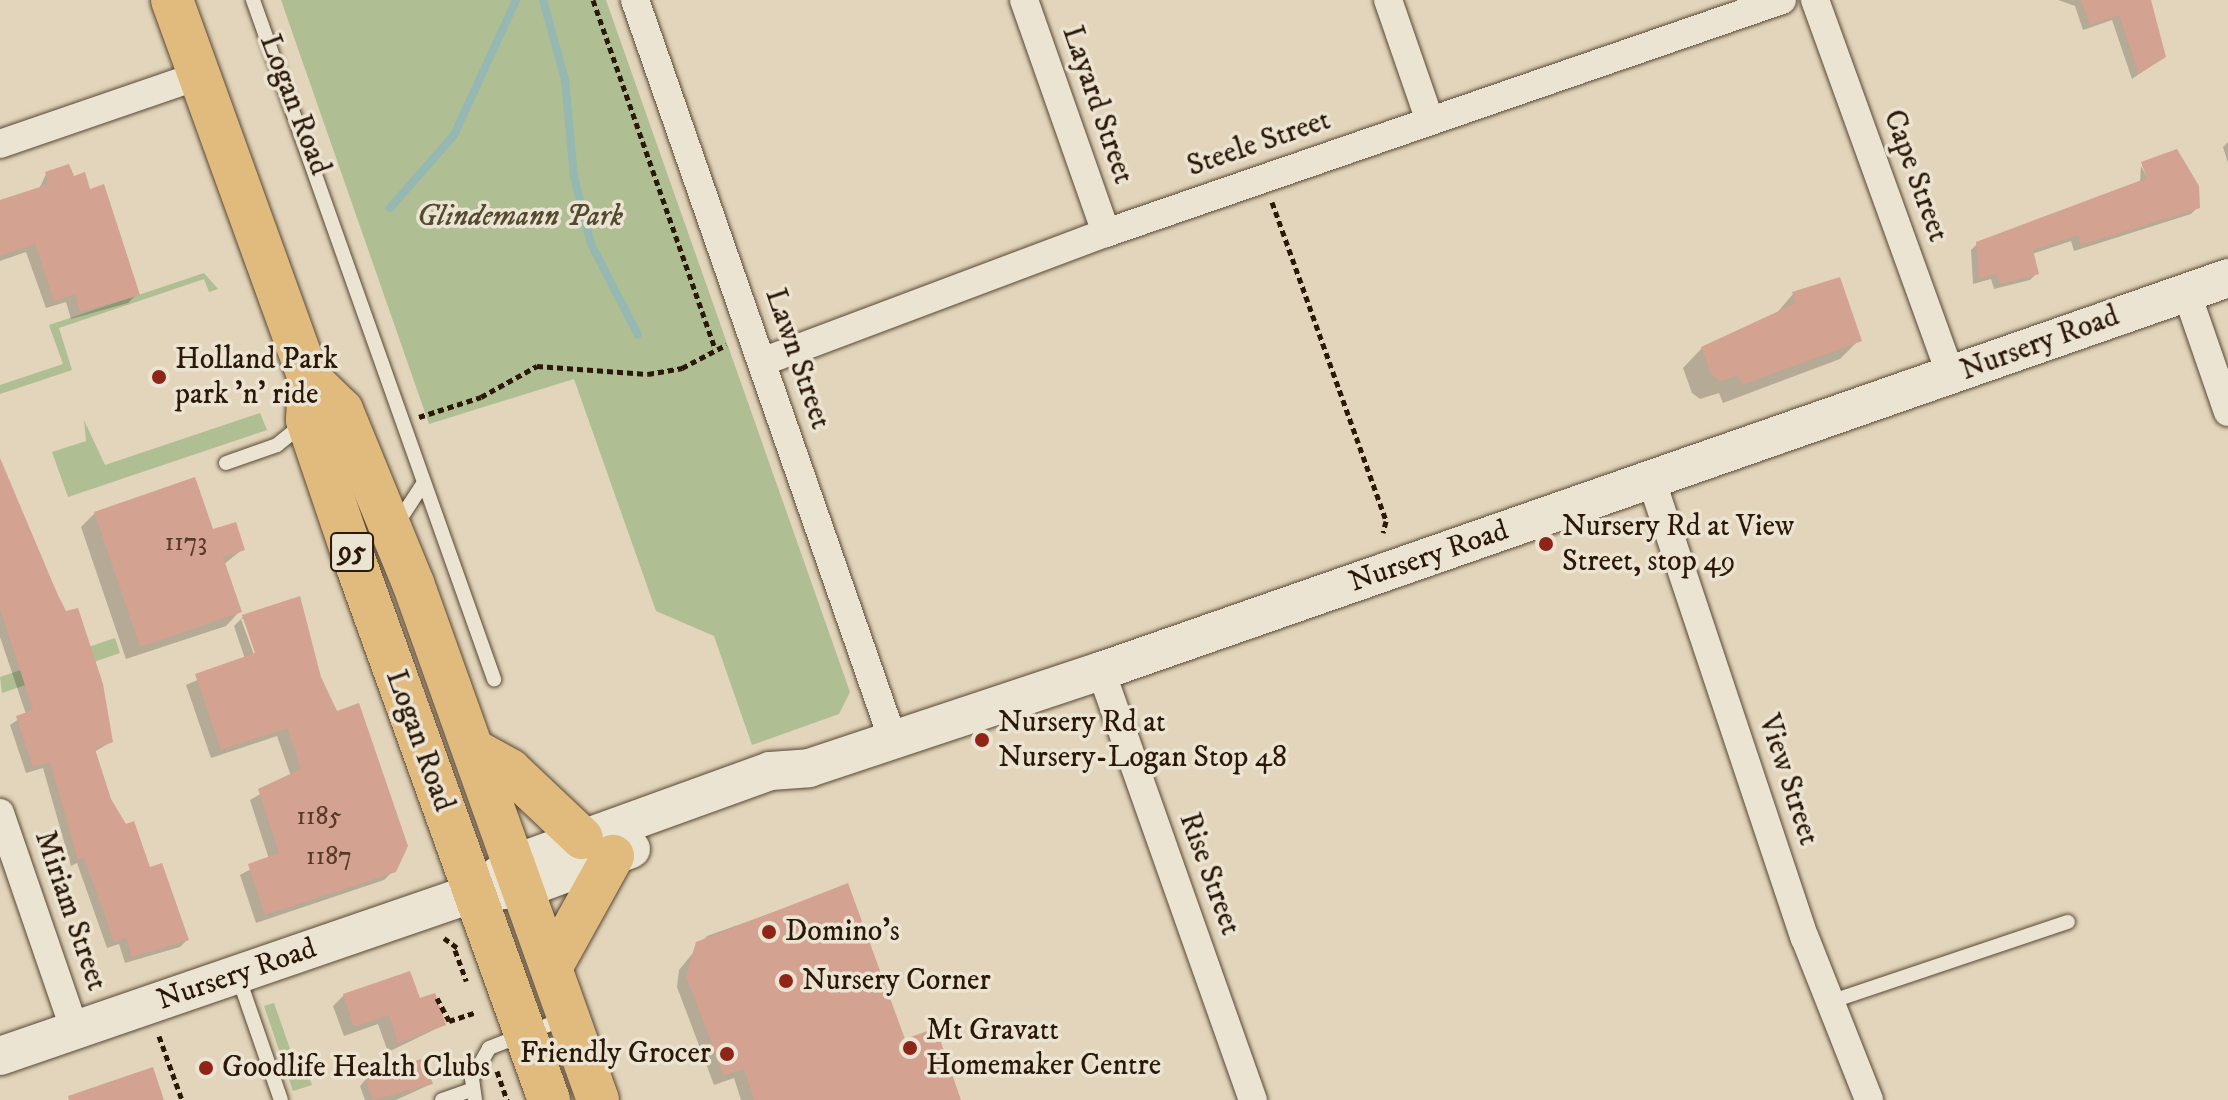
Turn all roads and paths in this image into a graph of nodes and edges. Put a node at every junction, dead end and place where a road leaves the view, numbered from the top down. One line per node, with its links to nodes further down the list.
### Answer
1 (172, 0): 9 (main road, Logan Road / 95)
2 (253, 0): 22 (lane, Logan Road)
3 (593, 0): 16 (path)
4 (635, 0): 17 (street, Lawn Street)
5 (1024, 0): 13 (street, Layard Street)
6 (1388, 0): 10 (street)
7 (1782, 0): 10 (street, Steele Street)
8 (1815, 0): 18 (street, Cape Street)
9 (200, 75): 11 (street); 19 (main road, Logan Road / 95)
10 (1430, 121): 12 (street, Steele Street)
11 (0, 144)
12 (1264, 178): 13 (street, Steele Street); 27 (path)
13 (1106, 233): 17 (street, Steele Street)
14 (2227, 283): 15 (main road, Nursery Road)
15 (2186, 291): 18 (main road, Nursery Road); 20 (street)
16 (715, 348): 17 (path); 22 (path)
17 (758, 350): 30 (street, Lawn Street)
18 (1951, 376): 24 (main road, Nursery Road)
19 (309, 378): 21 (main road, Logan Road / 95); 26 (main road, Logan Road / 95)
20 (2228, 412)
21 (307, 420): 23 (lane); 35 (main road, Logan Road / 95)
22 (401, 423): 25 (lane, Logan Road)
23 (226, 463)
24 (1651, 479): 28 (main road, Nursery Road); 44 (street, View Street)
25 (423, 484): 26 (lane); 29 (lane, Logan Road)
26 (392, 532): 31 (main road, Logan Road / 95)
27 (1383, 533)
28 (1101, 671): 30 (main road, Nursery Road); 58 (street, Rise Street)
29 (494, 679)
30 (893, 740): 33 (main road, Nursery Road)
31 (476, 751): 33 (main road); 34 (main road, Logan Road / 95)
32 (0, 813): 47 (street, Miriam Street)
33 (598, 847): 34 (main road, Nursery Road); 40 (main road)
34 (521, 876): 35 (main road, Nursery Road); 40 (main road, Logan Road / 95)
35 (474, 893): 41 (main road, Nursery Road); 48 (main road, Logan Road / 95)
36 (2068, 922): 44 (lane)
37 (442, 933): 39 (path)
38 (464, 947): 39 (path)
39 (455, 950): 42 (path)
40 (552, 966): 46 (main road, Logan Road / 95)
41 (238, 975): 47 (main road, Nursery Road); 54 (lane)
42 (466, 981)
43 (437, 998): 45 (path)
44 (1830, 1002): 59 (street, View Street)
45 (476, 1012)
46 (570, 1017): 48 (lane); 57 (main road, Logan Road / 95)
47 (75, 1031): 50 (main road, Nursery Road)
48 (525, 1034): 52 (lane); 56 (main road, Logan Road / 95)
49 (159, 1036): 53 (path)
50 (0, 1056)
51 (497, 1070): 55 (path)
52 (455, 1098)
53 (182, 1100)
54 (281, 1100)
55 (507, 1100)
56 (549, 1100)
57 (598, 1100)
58 (1253, 1100)
59 (1869, 1100)

